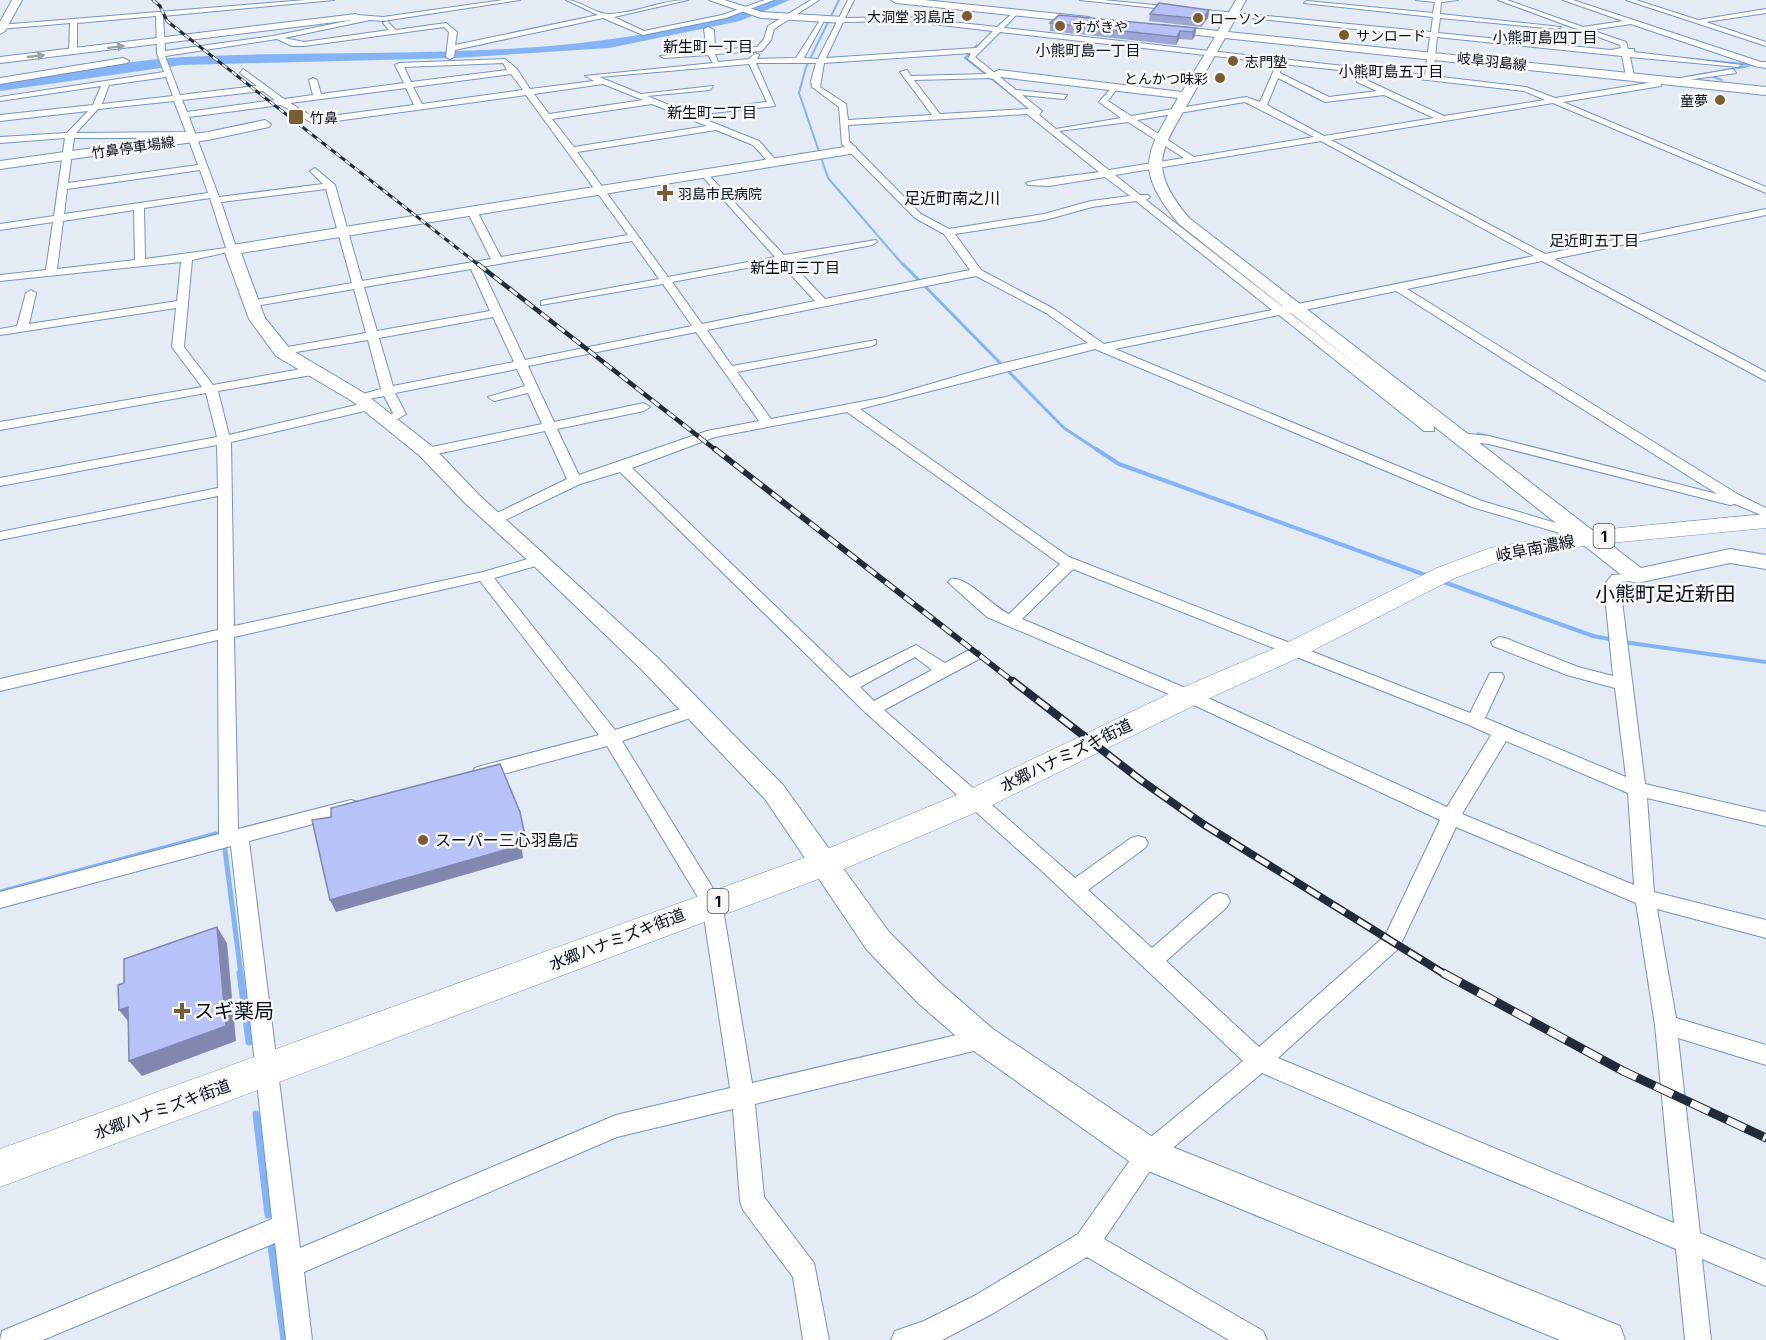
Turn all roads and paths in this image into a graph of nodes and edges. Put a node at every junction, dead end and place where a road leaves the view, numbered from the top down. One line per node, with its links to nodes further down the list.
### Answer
1 (17, 0): 50 (street)
2 (331, 0): 26 (street)
3 (517, 0): 39 (street)
4 (569, 0): 36 (street)
5 (641, 0): 27 (street)
6 (685, 0): 27 (street)
7 (714, 0): 31 (street)
8 (771, 0): 31 (street)
9 (816, 0): 37 (street)
10 (850, 0): 42 (street)
11 (896, 0): 21 (street)
12 (1030, 0): 30 (street)
13 (1083, 0): 32 (street)
14 (1113, 0): 23 (street)
15 (1241, 0): 32 (street)
16 (1419, 0): 22 (street)
17 (1455, 0): 22 (street)
18 (1501, 0): 52 (street)
19 (1566, 0): 45 (street)
20 (1629, 0): 46 (street)
21 (916, 1): 30 (street)
22 (1436, 1): 35 (street)
23 (1152, 2): 25 (street)
24 (1307, 2): 35 (street); 41 (street)
25 (1175, 3): 32 (street)
26 (294, 4): 34 (street); 48 (street)
27 (656, 6): 28 (street); 36 (street)
28 (667, 10)
29 (1766, 11): 46 (street)
30 (1016, 12): 43 (street); 53 (street)
31 (753, 13): 37 (street); 47 (street); 51 (street)
32 (1234, 13): 41 (street); 55 (street); 56 (street)
33 (677, 14): 47 (street)
34 (159, 15): 44 (street); 59 (street)
35 (1437, 16): 52 (street); 56 (street)
36 (605, 17): 47 (street); 67 (street)
37 (789, 17): 40 (street); 61 (street)
38 (362, 18): 39 (street); 48 (street); 57 (street)
39 (383, 19): 54 (street)
40 (824, 19): 42 (street); 73 (street)
41 (1300, 19): 56 (street)
42 (841, 20): 53 (street); 74 (street)
43 (1096, 21)
44 (74, 22): 50 (street); 64 (street)
45 (1631, 22): 52 (street); 80 (street)
46 (1697, 22): 60 (street)
47 (698, 23)
48 (301, 24): 59 (street)
49 (1153, 27): 55 (street, 岐阜羽島線)
50 (1, 28)
51 (708, 29): 58 (street); 65 (street)
52 (1583, 29): 66 (street)
53 (997, 31): 62 (street); 69 (street)
54 (394, 32): 57 (street); 67 (street)
55 (1222, 34): 69 (street); 70 (street, 岐阜羽島線)
56 (1435, 34): 66 (street); 70 (street)
57 (276, 37): 75 (street)
58 (652, 39)
59 (160, 41): 64 (street, one-way to 59); 75 (street)
60 (1766, 45): 63 (street)
61 (759, 49): 65 (street); 76 (street)
62 (976, 50): 68 (street); 86 (street)
63 (1738, 50)
64 (73, 52): 72 (street, one-way to 64)
65 (711, 53): 78 (street); 81 (street)
66 (1625, 53): 79 (street); 80 (street); 87 (street)
67 (451, 54): 84 (street); 97 (street)
68 (907, 54): 74 (street); 90 (street)
69 (1211, 54): 77 (street); 107 (street)
70 (1430, 54): 87 (street, 岐阜羽島線); 89 (street)
71 (132, 59): 94 (street)
72 (0, 60)
73 (800, 60): 74 (street); 76 (street)
74 (818, 61): 129 (street)
75 (162, 62): 96 (street); 110 (street)
76 (752, 62): 78 (street); 121 (street)
77 (1280, 62): 82 (street); 85 (street)
78 (718, 65): 81 (street)
79 (1738, 65)
80 (1763, 65): 93 (street)
81 (667, 69): 95 (street)
82 (1363, 70): 89 (street); 105 (street)
83 (243, 71): 99 (street)
84 (514, 71): 97 (street); 100 (street)
85 (1276, 74): 105 (street); 117 (street)
86 (992, 76): 90 (street); 98 (street); 104 (street)
87 (1630, 76): 91 (street, 岐阜羽島線)
88 (564, 77): 100 (street)
89 (1429, 77): 102 (street); 113 (street)
90 (908, 78): 125 (street)
91 (1657, 79): 93 (street, 岐阜羽島線); 113 (street)
92 (313, 80): 109 (street)
93 (1673, 80): 103 (street, 岐阜羽島線)
94 (0, 81)
95 (604, 81): 100 (street); 106 (street)
96 (106, 83): 108 (street); 116 (street)
97 (407, 86): 109 (street); 118 (street)
98 (1114, 87): 107 (street); 128 (street)
99 (264, 88): 110 (street); 115 (street)
100 (526, 88): 118 (street); 124 (street)
101 (710, 88): 106 (street)
102 (1460, 91)
103 (1766, 91)
104 (1014, 92): 111 (street); 120 (street)
105 (1384, 92): 127 (street)
106 (641, 95): 114 (street)
107 (1187, 96): 119 (street)
108 (16, 97): 112 (street); 123 (street)
109 (318, 97): 115 (street)
110 (178, 98): 116 (street); 122 (street)
111 (1065, 98)
112 (0, 99)
113 (1552, 100): 127 (street); 154 (street)
114 (656, 101): 121 (street); 124 (street)
115 (282, 102): 118 (street); 122 (street)
116 (96, 106): 123 (street); 133 (street)
117 (1262, 106): 119 (street); 136 (street)
118 (419, 107)
119 (1177, 110): 128 (street); 138 (street)
120 (1032, 111): 125 (street); 132 (street); 149 (street)
121 (688, 113): 131 (street)
122 (184, 115): 134 (street)
123 (14, 116): 126 (street); 135 (street)
124 (547, 117): 139 (street)
125 (938, 117): 129 (street)
126 (0, 118)
127 (1441, 118): 136 (street)
128 (1129, 119): 132 (street); 138 (street)
129 (843, 123): 140 (street)
130 (265, 124): 134 (street, 竹鼻停車場線)
131 (720, 127): 139 (street); 143 (street)
132 (1060, 129): 149 (street)
133 (70, 135): 134 (street); 135 (street); 141 (street)
134 (191, 136): 141 (street, 竹鼻停車場線); 146 (street)
135 (10, 138): 137 (street)
136 (1322, 138): 142 (street); 169 (street)
137 (0, 140)
138 (1161, 140): 142 (street); 145 (street)
139 (572, 150): 153 (street)
140 (851, 150): 143 (street); 163 (street)
141 (67, 156): 144 (street, 竹鼻停車場線); 152 (street)
142 (1191, 159): 145 (street)
143 (773, 162): 148 (street)
144 (0, 165)
145 (1153, 165): 149 (street); 184 (street)
146 (203, 167): 152 (street); 155 (street)
147 (315, 171): 151 (street)
148 (704, 173): 153 (street); 168 (street)
149 (1111, 173): 150 (street); 156 (street)
150 (1031, 183)
151 (330, 186): 155 (street); 162 (street)
152 (63, 187): 160 (street)
153 (601, 190): 158 (street); 164 (street)
154 (1766, 190)
155 (215, 198): 157 (street); 166 (street)
156 (1139, 198): 163 (street); 184 (street)
157 (139, 207): 160 (street); 171 (street)
158 (472, 211): 162 (street); 170 (street)
159 (1766, 212): 169 (street)
160 (59, 218): 161 (street); 174 (street)
161 (0, 227)
162 (344, 232): 166 (street); 177 (street)
163 (948, 232): 173 (street)
164 (635, 237): 170 (street); 176 (street)
165 (872, 242): 168 (street)
166 (232, 250): 167 (street); 182 (street)
167 (187, 258): 171 (street); 181 (street)
168 (781, 258): 176 (street); 183 (street)
169 (1545, 258): 178 (street); 196 (street)
170 (498, 262): 172 (street)
171 (140, 264): 174 (street)
172 (475, 266): 177 (street); 185 (street)
173 (976, 272): 183 (street); 191 (street)
174 (51, 273): 175 (street)
175 (0, 278)
176 (665, 280): 180 (street); 186 (street)
177 (360, 286): 182 (street); 189 (street)
178 (1400, 289): 184 (street); 216 (street)
179 (32, 293): 187 (street)
180 (545, 303)
181 (182, 304): 187 (street); 198 (street)
182 (250, 304): 192 (street)
183 (822, 304): 186 (street)
184 (1289, 312): 191 (street); 208 (street); 209 (street)
185 (497, 313): 189 (street); 193 (street)
186 (699, 328): 193 (street); 194 (street)
187 (22, 329): 188 (street)
188 (0, 332)
189 (373, 336): 192 (street); 199 (street)
190 (872, 342): 194 (street)
191 (1099, 347): 203 (street); 219 (street)
192 (282, 352): 195 (street)
193 (522, 364): 197 (street); 199 (street)
194 (729, 370): 205 (street)
195 (312, 371): 198 (street); 201 (street)
196 (1766, 376)
197 (533, 388): 200 (street); 206 (street)
198 (211, 390): 207 (street); 210 (street)
199 (388, 392): 201 (street); 204 (street)
200 (494, 397)
201 (363, 402): 204 (street); 210 (street)
202 (644, 407): 206 (street)
203 (851, 409): 205 (street); 221 (street)
204 (389, 420): 211 (street)
205 (767, 423): 212 (street)
206 (550, 425): 211 (street); 213 (street)
207 (0, 426)
208 (1430, 428)
209 (1460, 437): 216 (street); 219 (street)
210 (224, 440): 214 (street); 215 (street)
211 (427, 452): 217 (street)
212 (623, 467): 213 (street); 236 (street)
213 (575, 481): 217 (street)
214 (0, 482)
215 (226, 490): 218 (street); 228 (street)
216 (1763, 514): 219 (main road, 岐阜南濃線 / 1)
217 (496, 519): 220 (street)
218 (0, 536)
219 (1588, 537): 224 (street); 226 (main road, 岐阜南濃線 / 1)
220 (541, 560): 223 (street); 239 (street)
221 (1070, 562): 227 (street); 230 (street)
222 (1766, 562): 224 (street)
223 (484, 576): 228 (street); 242 (street)
224 (1637, 576): 234 (street)
225 (956, 582): 227 (street)
226 (1417, 588): 230 (main road, 水郷ハナミズキ街道 / 1)
227 (1011, 621): 237 (street)
228 (227, 634): 235 (street); 249 (street)
229 (1499, 642): 234 (street)
230 (1291, 651): 237 (main road, 水郷ハナミズキ街道 / 1); 240 (street)
231 (973, 655): 232 (street)
232 (944, 671): 236 (street); 238 (street)
233 (1496, 677): 240 (street)
234 (1622, 684): 244 (street)
235 (0, 685)
236 (849, 686): 238 (street)
237 (1189, 696): 245 (main road, 水郷ハナミズキ街道 / 1); 247 (street)
238 (872, 709): 245 (street)
239 (696, 710): 242 (street); 251 (street)
240 (1475, 721): 241 (street)
241 (1502, 732): 244 (street); 247 (street)
242 (611, 738): 243 (street); 256 (street)
243 (464, 777)
244 (1637, 789): 248 (street); 253 (street)
245 (975, 800): 251 (main road, 水郷ハナミズキ街道 / 1); 252 (street)
246 (363, 804): 249 (street)
247 (1451, 817): 253 (street); 262 (street)
248 (1766, 819)
249 (234, 838): 254 (street); 263 (street)
250 (1138, 843): 252 (street)
251 (826, 863): 256 (main road, 水郷ハナミズキ街道 / 1); 260 (street)
252 (1075, 890): 258 (street)
253 (1645, 898): 257 (street); 259 (street)
254 (0, 900)
255 (1220, 901): 258 (street)
256 (712, 903): 263 (main road, 水郷ハナミズキ街道 / 1); 264 (street)
257 (1766, 929)
258 (1152, 961): 262 (street)
259 (1666, 1025): 261 (street); 268 (street)
260 (982, 1039): 264 (street); 265 (street)
261 (1766, 1055)
262 (1259, 1061): 265 (street); 268 (street)
263 (267, 1070): 266 (main road, 水郷ハナミズキ街道 / 1); 267 (street)
264 (743, 1098): 270 (street); 275 (street)
265 (1148, 1154): 269 (street); 277 (street)
266 (0, 1168)
267 (284, 1227): 270 (street); 273 (street)
268 (1687, 1239): 271 (street); 278 (street)
269 (1087, 1243): 272 (street); 276 (street)
270 (290, 1265): 274 (street)
271 (1766, 1273)
272 (921, 1338)
273 (11, 1340)
274 (299, 1340)
275 (816, 1340)
276 (1254, 1340)
277 (1606, 1340)
278 (1698, 1340)

